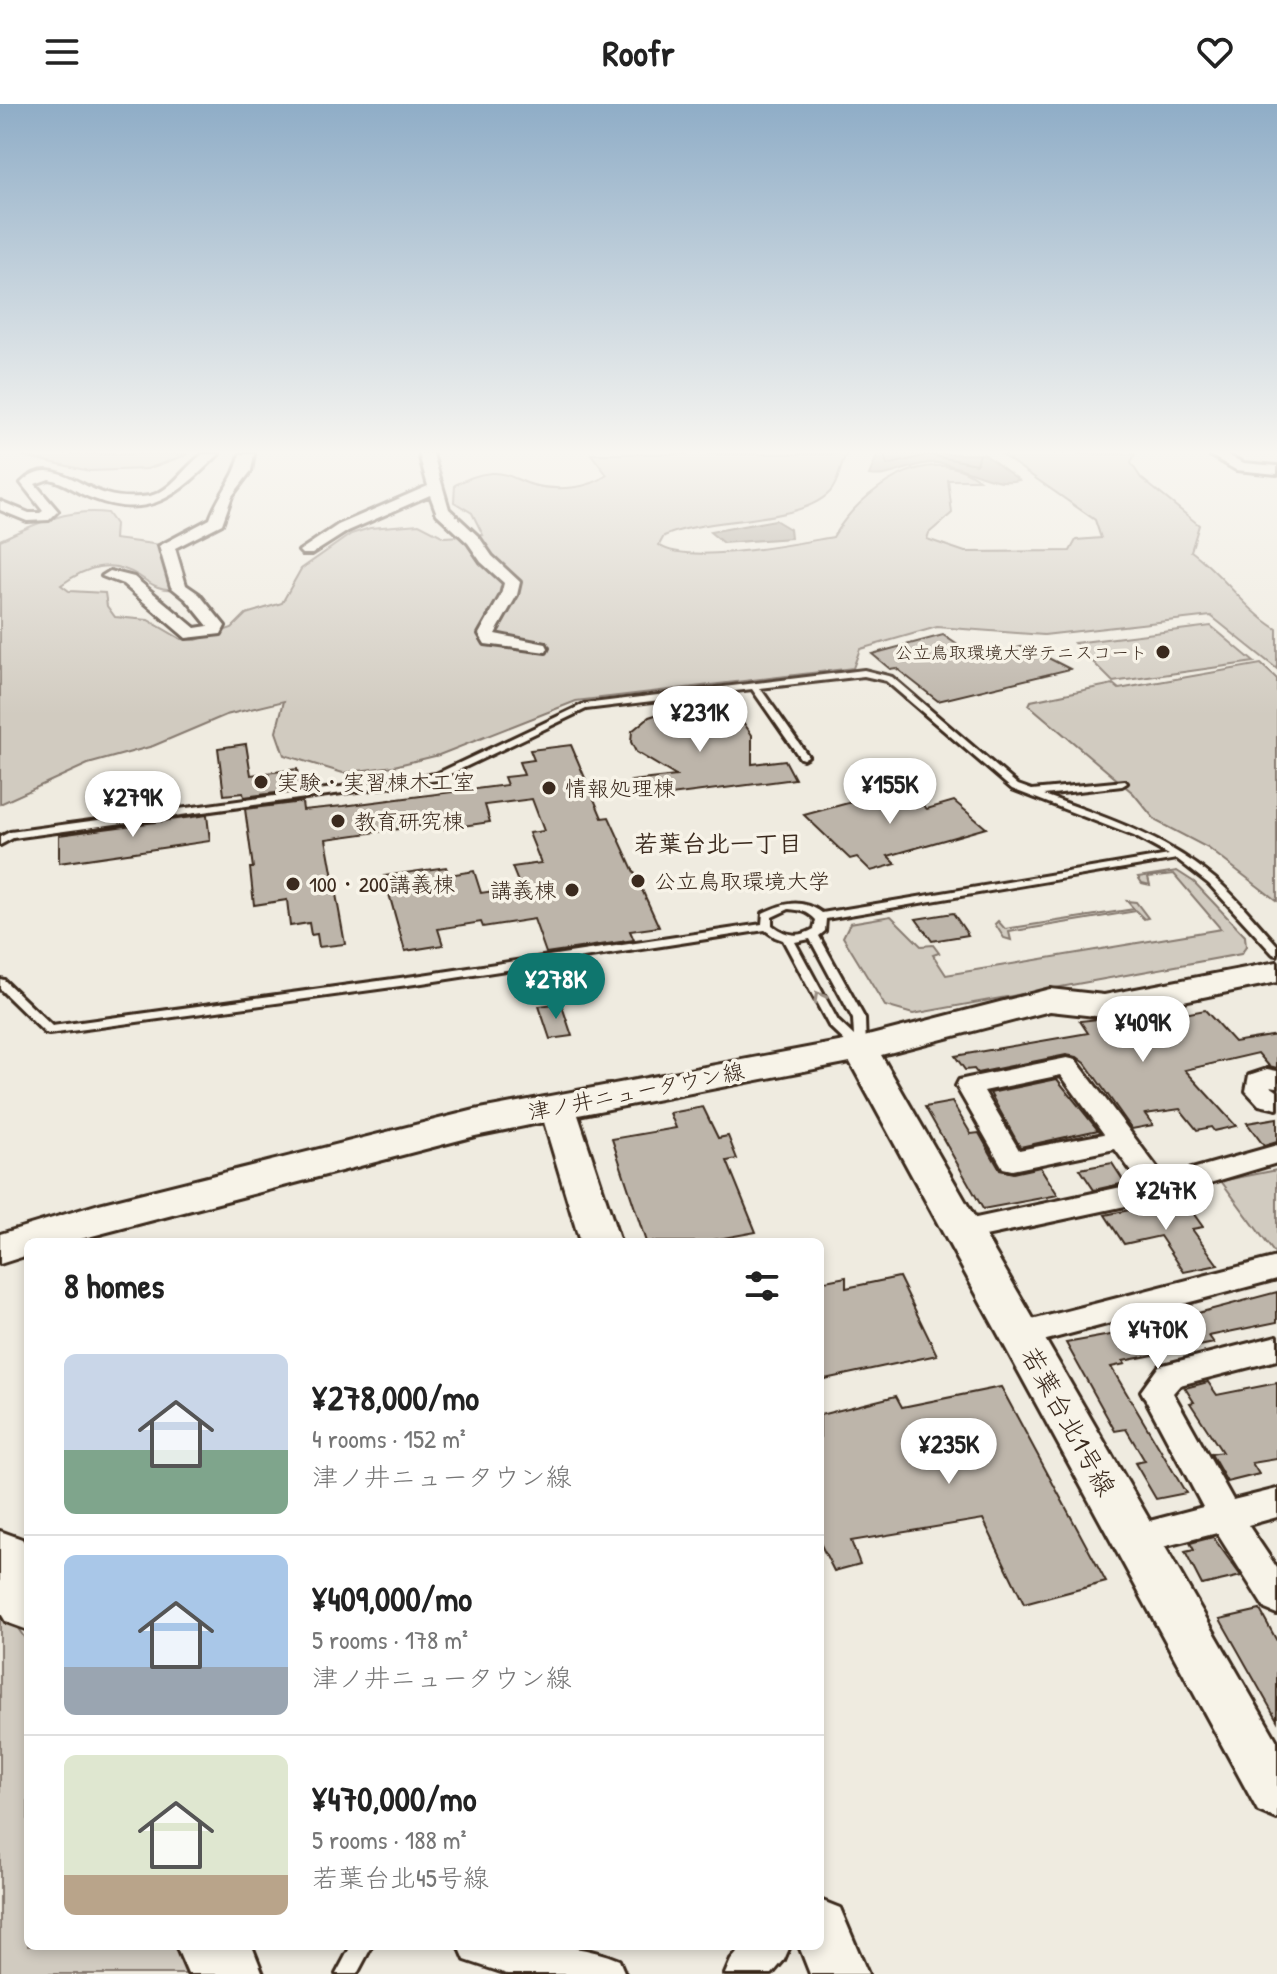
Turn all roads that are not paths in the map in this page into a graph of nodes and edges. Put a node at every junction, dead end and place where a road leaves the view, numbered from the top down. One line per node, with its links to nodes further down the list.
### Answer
1 (176, 541): 5 (street)
2 (322, 541): 4 (street)
3 (475, 541): 6 (street)
4 (307, 551)
5 (110, 576)
6 (540, 648)
7 (754, 686): 8 (lane); 10 (lane); 11 (lane)
8 (803, 756)
9 (1122, 783): 10 (lane)
10 (1028, 793): 12 (lane)
11 (0, 842)
12 (1179, 856): 13 (lane); 17 (lane)
13 (819, 917): 14 (lane); 15 (lane)
14 (767, 926): 16 (lane); 19 (lane)
15 (813, 935): 16 (lane); 20 (lane)
16 (788, 938): 20 (lane, one-way to 16)
17 (1277, 952)
18 (1277, 972): 20 (street, 津ノ井ニュータウン線)
19 (0, 983)
20 (860, 1049): 23 (street, 津ノ井ニュータウン線); 27 (street, 若葉台北1号線)
21 (1277, 1079): 22 (street)
22 (1277, 1100)
23 (557, 1106): 28 (street, 津ノ井ニュータウン線); 29 (street)
24 (1122, 1139): 24 (street); 26 (street)
25 (1277, 1154): 26 (street)
26 (1158, 1188): 27 (street)
27 (962, 1231): 33 (street, 若葉台北1号線)
28 (35, 1238)
29 (599, 1238)
30 (24, 1241): 31 (street, 津ノ井ニュータウン線)
31 (0, 1249)
32 (1277, 1268): 33 (street)
33 (1020, 1335): 38 (street, 若葉台北1号線)
34 (1277, 1348): 36 (street)
35 (1277, 1503): 36 (street)
36 (1225, 1517): 38 (street); 42 (street)
37 (0, 1536): 39 (street)
38 (1135, 1539): 43 (street, 若葉台北1号線)
39 (24, 1557)
40 (0, 1559): 41 (highway)
41 (24, 1595)
42 (1277, 1598)
43 (1277, 1792)
44 (824, 1938): 53 (street)
45 (215, 1950): 49 (highway)
46 (360, 1950): 50 (lane)
47 (494, 1950): 51 (street)
48 (766, 1950): 52 (street)
49 (226, 1974)
50 (346, 1974)
51 (605, 1974)
52 (745, 1974)
53 (839, 1974)

